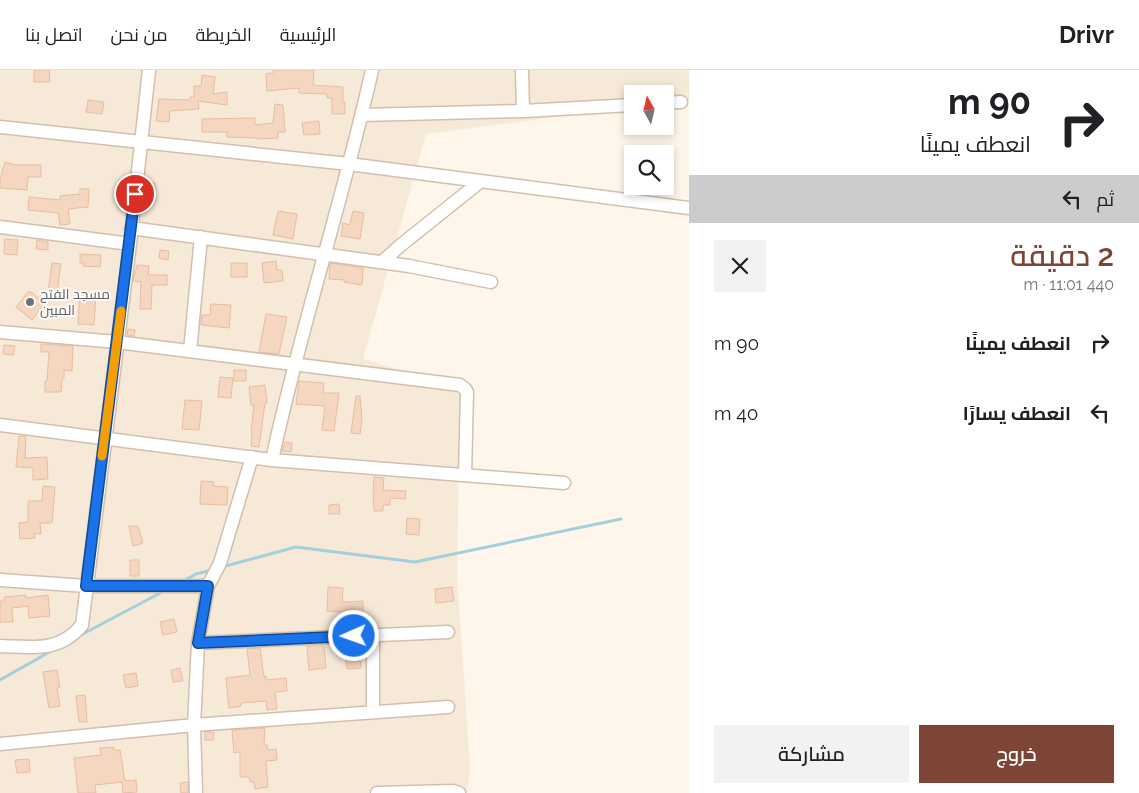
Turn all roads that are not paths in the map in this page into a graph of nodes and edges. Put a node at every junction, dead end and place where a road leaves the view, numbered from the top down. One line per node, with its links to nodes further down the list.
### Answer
1 (149, 70): 10 (street)
2 (372, 70): 8 (street)
3 (522, 70): 7 (street)
4 (674, 102): 5 (street)
5 (681, 102)
6 (624, 105): 7 (street)
7 (523, 111): 8 (street)
8 (362, 115): 11 (street)
9 (0, 127): 10 (street)
10 (140, 142): 11 (street); 15 (street)
11 (349, 164): 12 (street); 18 (street)
12 (481, 181): 13 (street); 19 (street)
13 (689, 208)
14 (0, 227): 17 (street)
15 (132, 228): 16 (street); 17 (street)
16 (201, 237): 18 (street); 23 (street)
17 (130, 244): 22 (street)
18 (324, 254): 19 (street); 24 (street)
19 (382, 262): 20 (street)
20 (492, 282)
21 (0, 332): 22 (street)
22 (117, 342): 23 (street); 26 (street)
23 (190, 351): 24 (street)
24 (294, 364): 28 (street); 29 (street)
25 (0, 425): 26 (street)
26 (104, 439): 27 (street); 32 (street)
27 (252, 457): 28 (street); 33 (street)
28 (272, 460): 29 (street)
29 (465, 475): 30 (street)
30 (564, 483)
31 (0, 580): 32 (street)
32 (86, 586): 33 (street); 37 (street)
33 (208, 586): 36 (street)
34 (448, 632): 35 (street)
35 (373, 636): 36 (street); 39 (street)
36 (198, 643): 40 (street)
37 (0, 646)
38 (448, 706): 39 (street)
39 (373, 712): 40 (street)
40 (194, 725): 41 (street); 42 (street)
41 (0, 744)
42 (196, 793)
43 (377, 793): 44 (street)
44 (458, 793)

